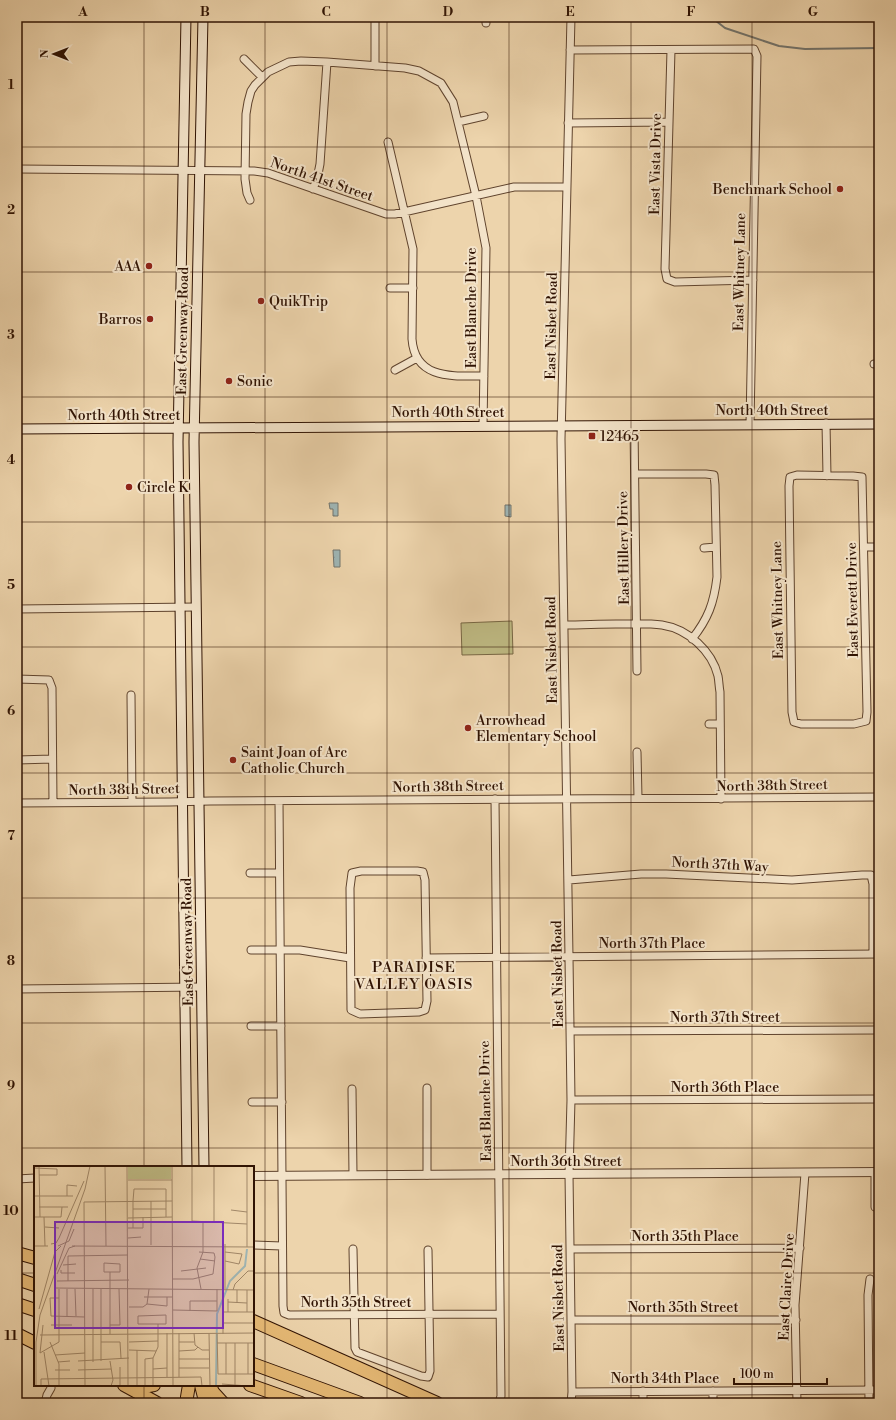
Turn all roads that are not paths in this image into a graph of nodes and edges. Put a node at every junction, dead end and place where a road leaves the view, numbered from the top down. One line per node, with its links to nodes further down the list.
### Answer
1 (186, 17): 9 (main road, East Greenway Road)
2 (203, 17): 10 (main road, East Greenway Road)
3 (375, 17): 11 (street)
4 (570, 17): 5 (street, East Nisbet Road)
5 (570, 50): 6 (street); 16 (street, East Nisbet Road)
6 (671, 50): 15 (street, East Vista Drive); 27 (street, East Whitney Lane)
7 (244, 59): 12 (street)
8 (327, 62): 11 (street); 12 (street); 23 (street)
9 (185, 66): 10 (main road); 19 (main road, East Greenway Road)
10 (202, 66): 20 (main road, East Greenway Road)
11 (375, 66): 14 (street, East Blanche Drive)
12 (262, 77): 21 (street)
13 (484, 116): 14 (street)
14 (458, 122): 24 (street, East Blanche Drive)
15 (669, 122): 16 (street); 27 (street, East Vista Drive)
16 (568, 123): 22 (street, East Nisbet Road)
17 (388, 142): 26 (street)
18 (17, 168): 19 (street, North 41st Street)
19 (183, 169): 20 (street, North 41st Street); 39 (main road, East Greenway Road)
20 (199, 169): 21 (street, North 41st Street); 40 (main road, East Greenway Road)
21 (245, 170): 23 (street, North 41st Street); 25 (street)
22 (566, 187): 24 (street, North 41st Street); 36 (street, East Nisbet Road)
23 (313, 190): 26 (street, North 41st Street)
24 (476, 196): 26 (street, North 41st Street); 32 (street, East Blanche Drive)
25 (250, 200)
26 (405, 212): 29 (street)
27 (752, 280): 34 (street, East Whitney Lane)
28 (390, 288): 29 (street)
29 (413, 288): 30 (street)
30 (417, 358): 31 (street); 32 (street)
31 (395, 370)
32 (484, 376): 38 (street, East Blanche Drive)
33 (826, 423): 34 (main road, North 40th Street); 35 (main road, North 40th Street); 43 (street)
34 (750, 424): 37 (main road, North 40th Street)
35 (879, 424)
36 (562, 425): 37 (main road, North 40th Street); 38 (main road, North 40th Street); 52 (street, East Nisbet Road)
37 (634, 425): 42 (street, East Hillery Drive)
38 (483, 426): 40 (main road, North 40th Street)
39 (178, 428): 40 (main road, North 40th Street); 41 (main road, North 40th Street); 48 (main road, East Greenway Road)
40 (194, 428): 49 (main road, East Greenway Road)
41 (17, 429)
42 (635, 474): 47 (street); 51 (street, East Hillery Drive)
43 (827, 476): 44 (street, East Everett Drive); 59 (street, East Whitney Lane)
44 (864, 547): 45 (street); 59 (street, East Everett Drive)
45 (879, 547)
46 (704, 548): 47 (street)
47 (716, 548): 53 (street)
48 (180, 607): 49 (street); 50 (street); 57 (main road, East Greenway Road)
49 (196, 607): 58 (main road, East Greenway Road)
50 (17, 609)
51 (637, 624): 52 (street); 53 (street); 54 (street, East Hillery Drive)
52 (564, 625): 66 (street, East Nisbet Road)
53 (692, 639): 61 (street)
54 (637, 671)
55 (17, 679): 63 (street)
56 (131, 695): 72 (street)
57 (181, 717): 58 (main road); 73 (main road, East Greenway Road)
58 (198, 717): 71 (main road, East Greenway Road)
59 (866, 721)
60 (709, 724): 61 (street)
61 (720, 724): 69 (street)
62 (637, 752): 67 (street)
63 (52, 759): 64 (street); 75 (street)
64 (17, 760)
65 (879, 797): 69 (street, North 38th Street)
66 (566, 798): 67 (street, North 38th Street); 68 (street, North 38th Street); 78 (street, East Nisbet Road)
67 (638, 798): 69 (street, North 38th Street)
68 (495, 799): 70 (street, North 38th Street); 85 (street, East Blanche Drive)
69 (721, 799)
70 (279, 800): 71 (street, North 38th Street); 77 (street)
71 (199, 801): 73 (street, North 38th Street); 87 (main road, East Greenway Road)
72 (132, 802): 73 (street, North 38th Street); 75 (street, North 38th Street)
73 (182, 802): 86 (main road, East Greenway Road)
74 (17, 803): 75 (street, North 38th Street)
75 (53, 803)
76 (250, 873): 77 (street)
77 (279, 873): 79 (street)
78 (568, 880): 81 (street, North 37th Way); 82 (street, East Nisbet Road)
79 (280, 949): 80 (street); 83 (street); 90 (street)
80 (251, 950)
81 (876, 954): 82 (street, North 37th Place)
82 (569, 957): 85 (street, North 37th Place); 92 (street, East Nisbet Road)
83 (350, 958): 84 (street); 84 (street)
84 (426, 958): 85 (street, North 37th Place)
85 (496, 958): 107 (street, East Blanche Drive)
86 (185, 987): 87 (street); 88 (street); 99 (main road, East Greenway Road)
87 (201, 987): 100 (main road, East Greenway Road)
88 (17, 989)
89 (250, 1026): 90 (street)
90 (281, 1026): 98 (street)
91 (879, 1030): 92 (street, North 37th Street)
92 (570, 1031): 96 (street, East Nisbet Road)
93 (427, 1088): 103 (street)
94 (352, 1089): 106 (street)
95 (879, 1099): 96 (street, North 36th Place)
96 (571, 1100): 104 (street, East Nisbet Road)
97 (252, 1102): 98 (street)
98 (282, 1102): 105 (street)
99 (186, 1166)
100 (204, 1166)
101 (877, 1172): 102 (street, North 36th Street); 111 (street)
102 (805, 1173): 104 (street, North 36th Street); 114 (street, East Claire Drive)
103 (428, 1174): 106 (street, North 36th Street); 107 (street, North 36th Street)
104 (569, 1174): 107 (street, North 36th Street); 116 (street, East Nisbet Road)
105 (282, 1175): 106 (street, North 36th Street); 108 (street, North 36th Street); 113 (street)
106 (353, 1175)
107 (499, 1175): 125 (street, East Blanche Drive)
108 (254, 1176)
109 (17, 1178): 110 (street)
110 (34, 1178)
111 (875, 1207)
112 (254, 1246): 113 (street)
113 (282, 1246): 126 (street, North 35th Street)
114 (800, 1248): 116 (street, North 35th Place); 129 (street, East Claire Drive)
115 (353, 1249): 126 (street)
116 (570, 1249): 128 (street, East Nisbet Road)
117 (428, 1250): 127 (street)
118 (17, 1253): 119 (highway)
119 (34, 1258)
120 (17, 1279): 122 (highway)
121 (870, 1280): 138 (street)
122 (34, 1285)
123 (17, 1304): 124 (highway)
124 (34, 1310)
125 (500, 1314): 127 (street, North 35th Street); 149 (street, East Blanche Drive)
126 (354, 1315): 127 (street, North 35th Street); 127 (street)
127 (429, 1315)
128 (571, 1320): 129 (street, North 35th Street); 143 (street, East Nisbet Road)
129 (796, 1320): 142 (street, East Claire Drive)
130 (255, 1324): 148 (highway)
131 (17, 1334): 132 (highway)
132 (34, 1342)
133 (254, 1364): 147 (highway)
134 (141, 1386): 136 (highway)
135 (253, 1386): 146 (highway)
136 (128, 1387): 145 (highway)
137 (51, 1388): 144 (street)
138 (869, 1390): 139 (street, North 34th Place); 142 (street, North 34th Place); 154 (street)
139 (879, 1390)
140 (643, 1391): 141 (street, North 34th Place); 143 (street, North 34th Place); 151 (street)
141 (713, 1391): 142 (street, North 34th Place); 152 (street)
142 (797, 1391): 153 (street, East Claire Drive)
143 (572, 1392): 150 (street, East Nisbet Road)
144 (45, 1403)
145 (158, 1403)
146 (301, 1403)
147 (360, 1403)
148 (437, 1403)
149 (499, 1403)
150 (571, 1403)
151 (643, 1403)
152 (713, 1403)
153 (797, 1403)
154 (870, 1403)

